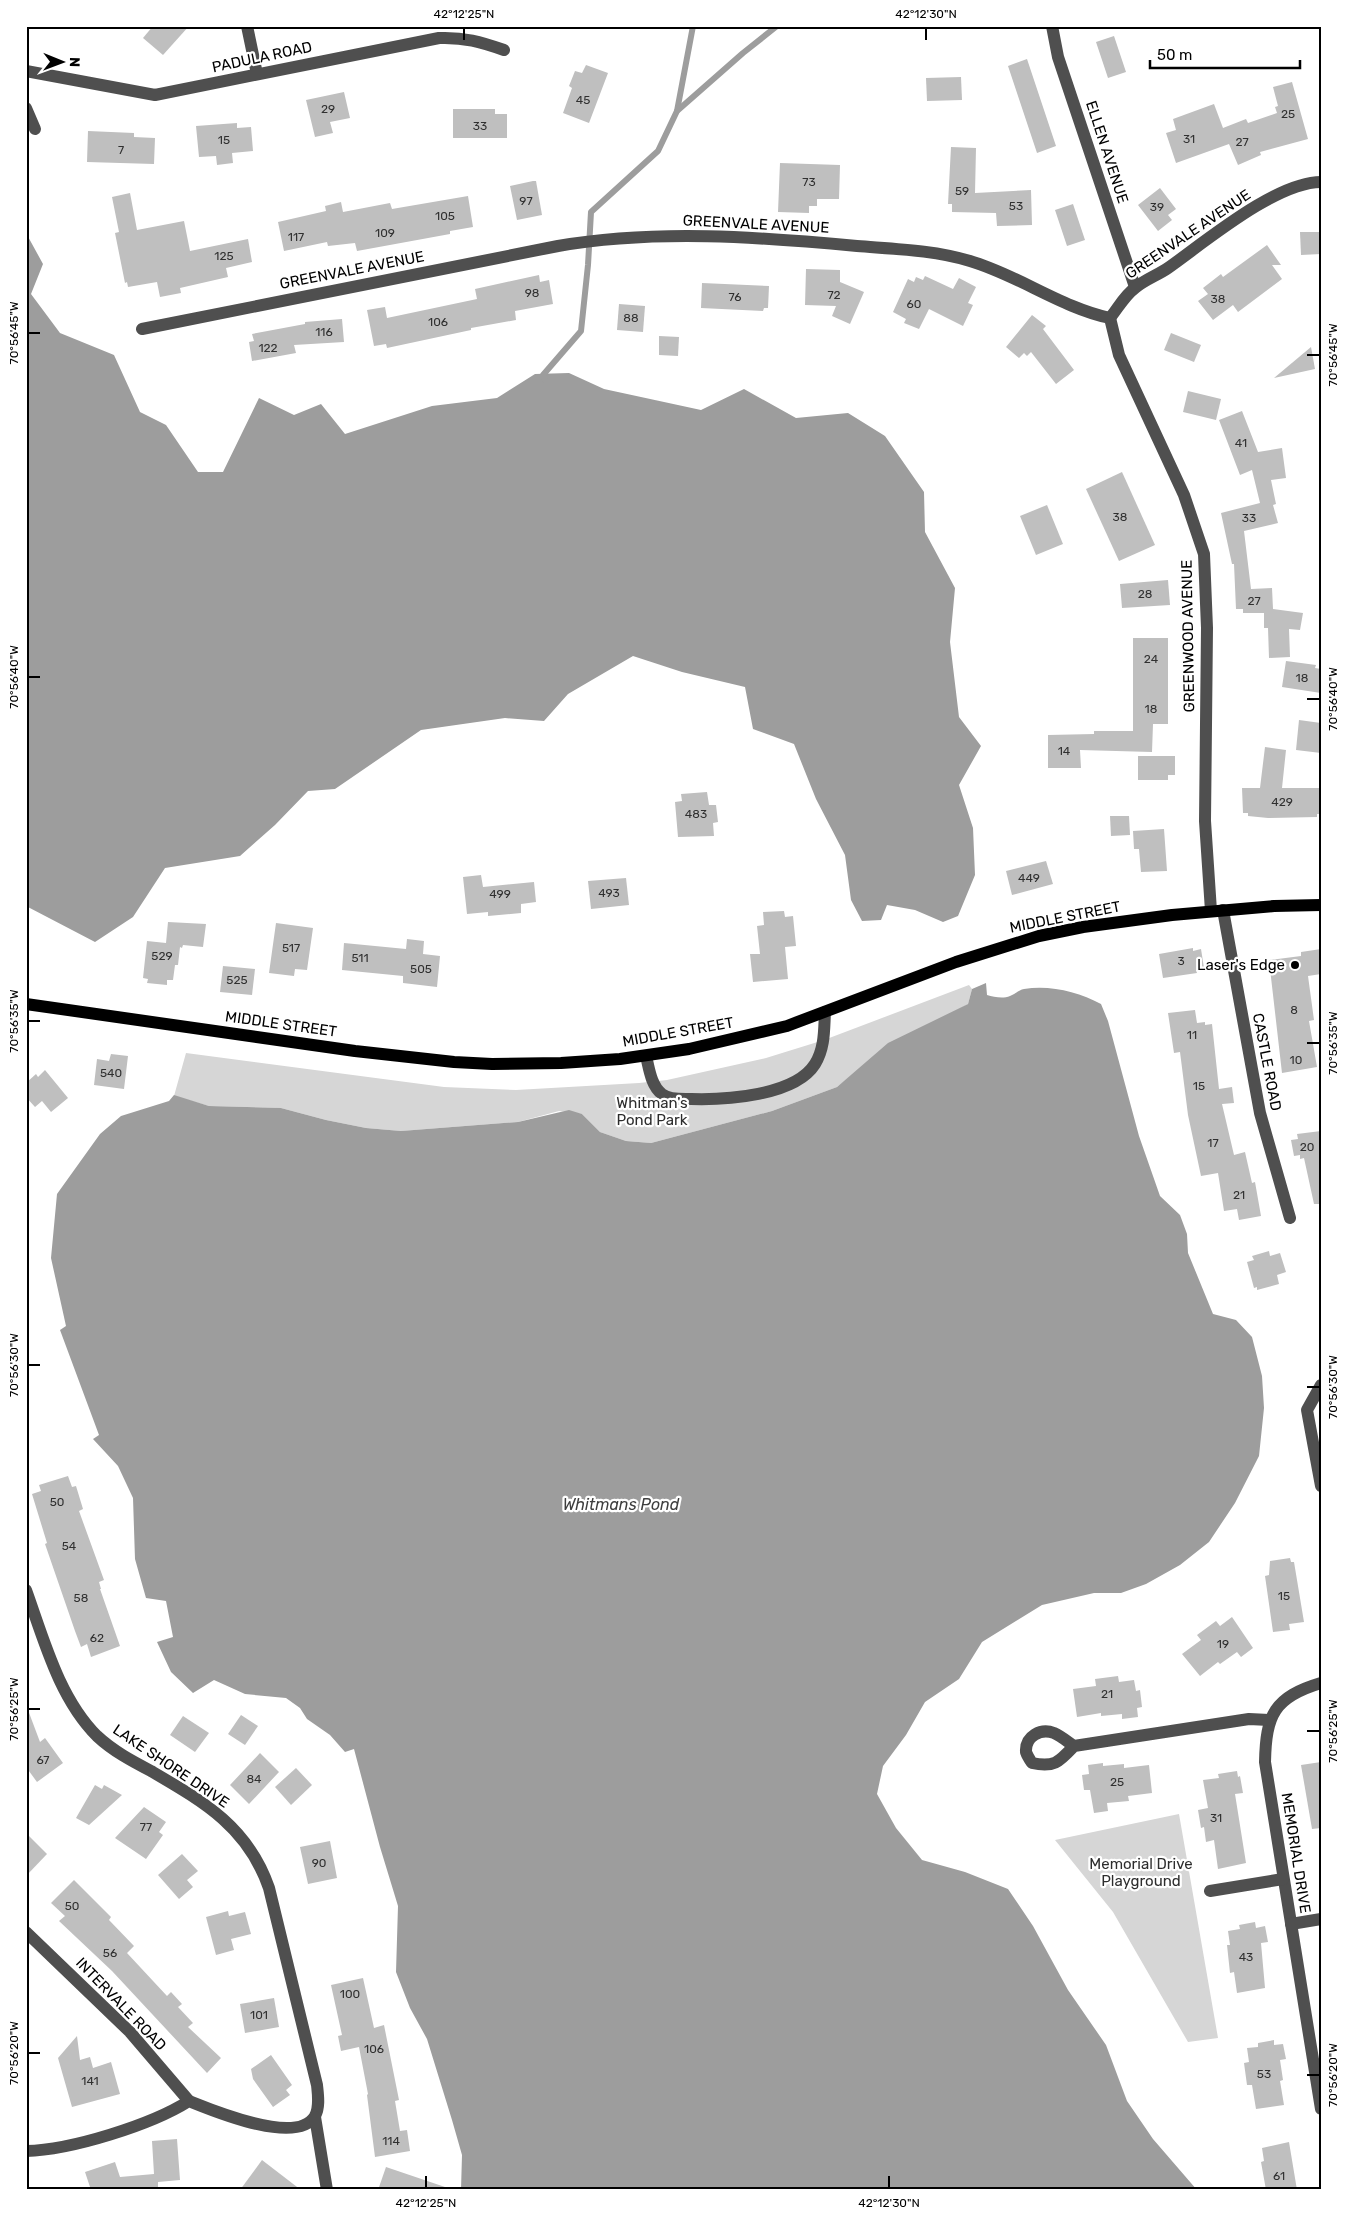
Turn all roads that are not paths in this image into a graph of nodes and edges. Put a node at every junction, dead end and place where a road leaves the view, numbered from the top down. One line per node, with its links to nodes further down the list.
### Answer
1 (247, 26): 5 (street)
2 (1052, 26): 9 (street, ELLEN AVENUE)
3 (504, 50): 5 (street, PADULA ROAD)
4 (26, 71): 5 (street, PADULA ROAD)
5 (257, 74)
6 (26, 108): 7 (street)
7 (35, 129)
8 (1321, 182): 9 (street, GREENVALE AVENUE)
9 (1135, 287): 10 (street, GREENVALE AVENUE)
10 (1110, 318): 11 (street, GREENVALE AVENUE); 13 (street, GREENWOOD AVENUE)
11 (142, 329)
12 (1321, 905): 13 (main road, MIDDLE STREET)
13 (1217, 911): 15 (main road, MIDDLE STREET); 17 (street, CASTLE ROAD)
14 (26, 1004): 16 (main road, MIDDLE STREET)
15 (825, 1012): 16 (main road, MIDDLE STREET); 16 (street)
16 (646, 1056)
17 (1290, 1218)
18 (1321, 1385): 19 (street)
19 (1321, 1486)
20 (26, 1590): 31 (street, LAKE SHORE DRIVE)
21 (1321, 1683): 22 (street, MEMORIAL DRIVE)
22 (1269, 1720): 23 (street); 24 (street, MEMORIAL DRIVE)
23 (1074, 1746)
24 (1283, 1879): 25 (street); 27 (street, MEMORIAL DRIVE)
25 (1210, 1891)
26 (1321, 1919): 27 (street)
27 (1291, 1924): 30 (street, MEMORIAL DRIVE)
28 (26, 1932): 29 (street, INTERVALE ROAD)
29 (189, 2102): 31 (street); 32 (street)
30 (1321, 2109)
31 (315, 2116): 33 (street, LAKE SHORE DRIVE)
32 (26, 2151)
33 (327, 2190)

